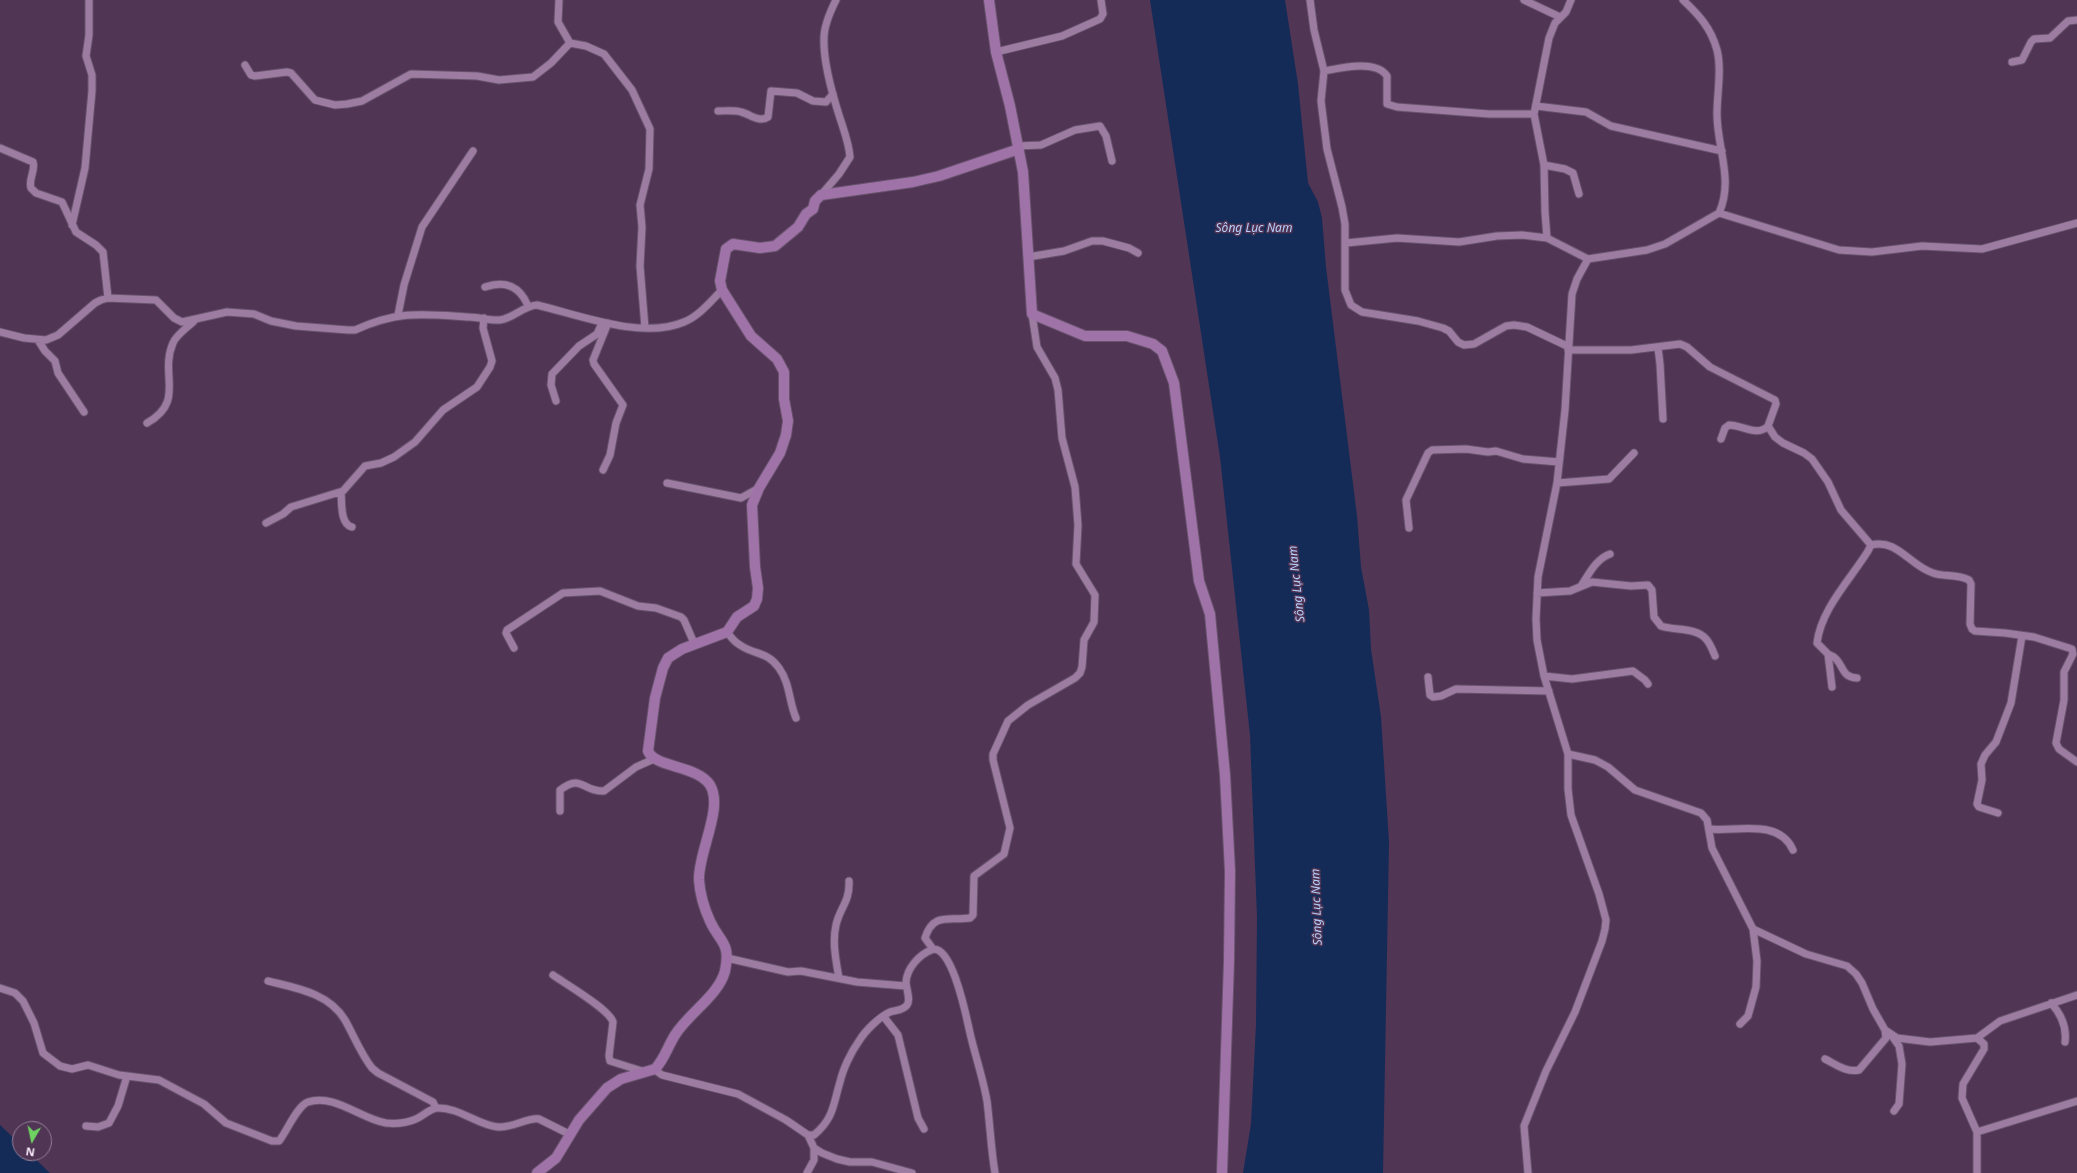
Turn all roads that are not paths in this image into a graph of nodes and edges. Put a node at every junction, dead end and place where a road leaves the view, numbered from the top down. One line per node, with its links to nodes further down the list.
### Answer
1 (89, 0): 30 (street)
2 (559, 0): 12 (street)
3 (836, 0): 17 (street)
4 (989, 0): 13 (street)
5 (1101, 0): 13 (street)
6 (1310, 0): 16 (street)
7 (1524, 0): 10 (street)
8 (1571, 0): 10 (street)
9 (1683, 0): 23 (street)
10 (1560, 17): 19 (street)
11 (2077, 20): 14 (street)
12 (570, 43): 15 (street); 45 (street)
13 (996, 52): 20 (street)
14 (2012, 62)
15 (245, 65)
16 (1324, 71): 19 (street); 32 (street)
17 (833, 94): 18 (street); 27 (street)
18 (718, 110)
19 (1535, 110): 23 (street); 25 (street)
20 (1019, 147): 24 (street); 27 (street); 34 (street)
21 (0, 148): 30 (street)
22 (474, 151): 41 (street)
23 (1722, 151): 28 (street)
24 (1112, 161)
25 (1544, 165): 26 (street); 31 (street)
26 (1579, 194)
27 (821, 195): 37 (street)
28 (1719, 213): 29 (street); 35 (street)
29 (2077, 223)
30 (72, 225): 38 (street)
31 (1547, 238): 32 (street); 35 (street)
32 (1346, 243): 49 (street)
33 (1138, 253): 34 (street)
34 (1028, 257): 40 (street)
35 (1588, 259): 49 (street)
36 (485, 287): 39 (street)
37 (722, 290): 45 (street); 61 (street)
38 (108, 298): 43 (street); 47 (street)
39 (528, 306): 42 (street); 44 (street)
40 (1032, 314): 93 (street); 123 (street)
41 (398, 315): 42 (street); 43 (street)
42 (484, 318): 62 (street)
43 (194, 321): 53 (street)
44 (605, 323): 45 (street); 50 (street); 58 (street)
45 (645, 328)
46 (0, 332): 47 (street)
47 (38, 340): 51 (street)
48 (1658, 348): 49 (street); 52 (street); 54 (street)
49 (1568, 349): 57 (street)
50 (556, 401)
51 (84, 412)
52 (1663, 419)
53 (147, 423)
54 (1768, 426): 55 (street); 66 (street)
55 (1721, 439)
56 (1634, 453): 60 (street)
57 (1560, 462): 60 (street); 65 (street)
58 (602, 470)
59 (667, 483): 61 (street)
60 (1557, 483): 69 (street)
61 (759, 488): 70 (street)
62 (341, 492): 63 (street); 64 (street)
63 (266, 523)
64 (352, 527)
65 (1409, 528)
66 (1871, 545): 71 (street); 75 (street)
67 (1610, 554): 68 (street)
68 (1580, 588): 69 (street); 76 (street)
69 (1537, 593): 77 (street)
70 (727, 632): 72 (street); 83 (street)
71 (2022, 636): 74 (street); 88 (street)
72 (694, 643): 73 (street); 85 (street)
73 (514, 648)
74 (2074, 650): 86 (street)
75 (1828, 654): 79 (street); 81 (street)
76 (1715, 656)
77 (1544, 676): 80 (street); 82 (street)
78 (1428, 677): 82 (street)
79 (1857, 678)
80 (1648, 684)
81 (1832, 687)
82 (1549, 691): 84 (street)
83 (796, 718)
84 (1568, 754): 89 (street); 124 (street)
85 (654, 759): 87 (street); 94 (street)
86 (2077, 762)
87 (560, 812)
88 (1998, 813)
89 (1709, 829): 90 (street); 92 (street)
90 (1793, 850)
91 (849, 881): 96 (street)
92 (1753, 928): 103 (street); 104 (street)
93 (933, 949): 98 (street); 122 (street)
94 (727, 958): 96 (street); 108 (street)
95 (553, 975): 108 (street)
96 (839, 978): 98 (street)
97 (268, 981): 111 (street)
98 (906, 986): 102 (street)
99 (0, 988): 109 (street)
100 (2077, 995): 101 (street)
101 (2051, 1003): 105 (street); 106 (street)
102 (884, 1017): 114 (street); 117 (street)
103 (1740, 1024)
104 (1888, 1032): 105 (street); 107 (street); 112 (street)
105 (1977, 1038): 115 (street)
106 (2065, 1042)
107 (1825, 1059)
108 (650, 1071): 116 (street); 117 (street)
109 (127, 1076): 111 (street); 113 (street)
110 (2077, 1101): 115 (street)
111 (436, 1108): 116 (street)
112 (1894, 1111)
113 (86, 1126)
114 (924, 1129)
115 (1977, 1132): 125 (street)
116 (569, 1134): 119 (street)
117 (808, 1135): 118 (street)
118 (814, 1148): 120 (street); 121 (street)
119 (537, 1173)
120 (807, 1173)
121 (912, 1173)
122 (995, 1173)
123 (1222, 1173)
124 (1528, 1173)
125 (1977, 1173)

